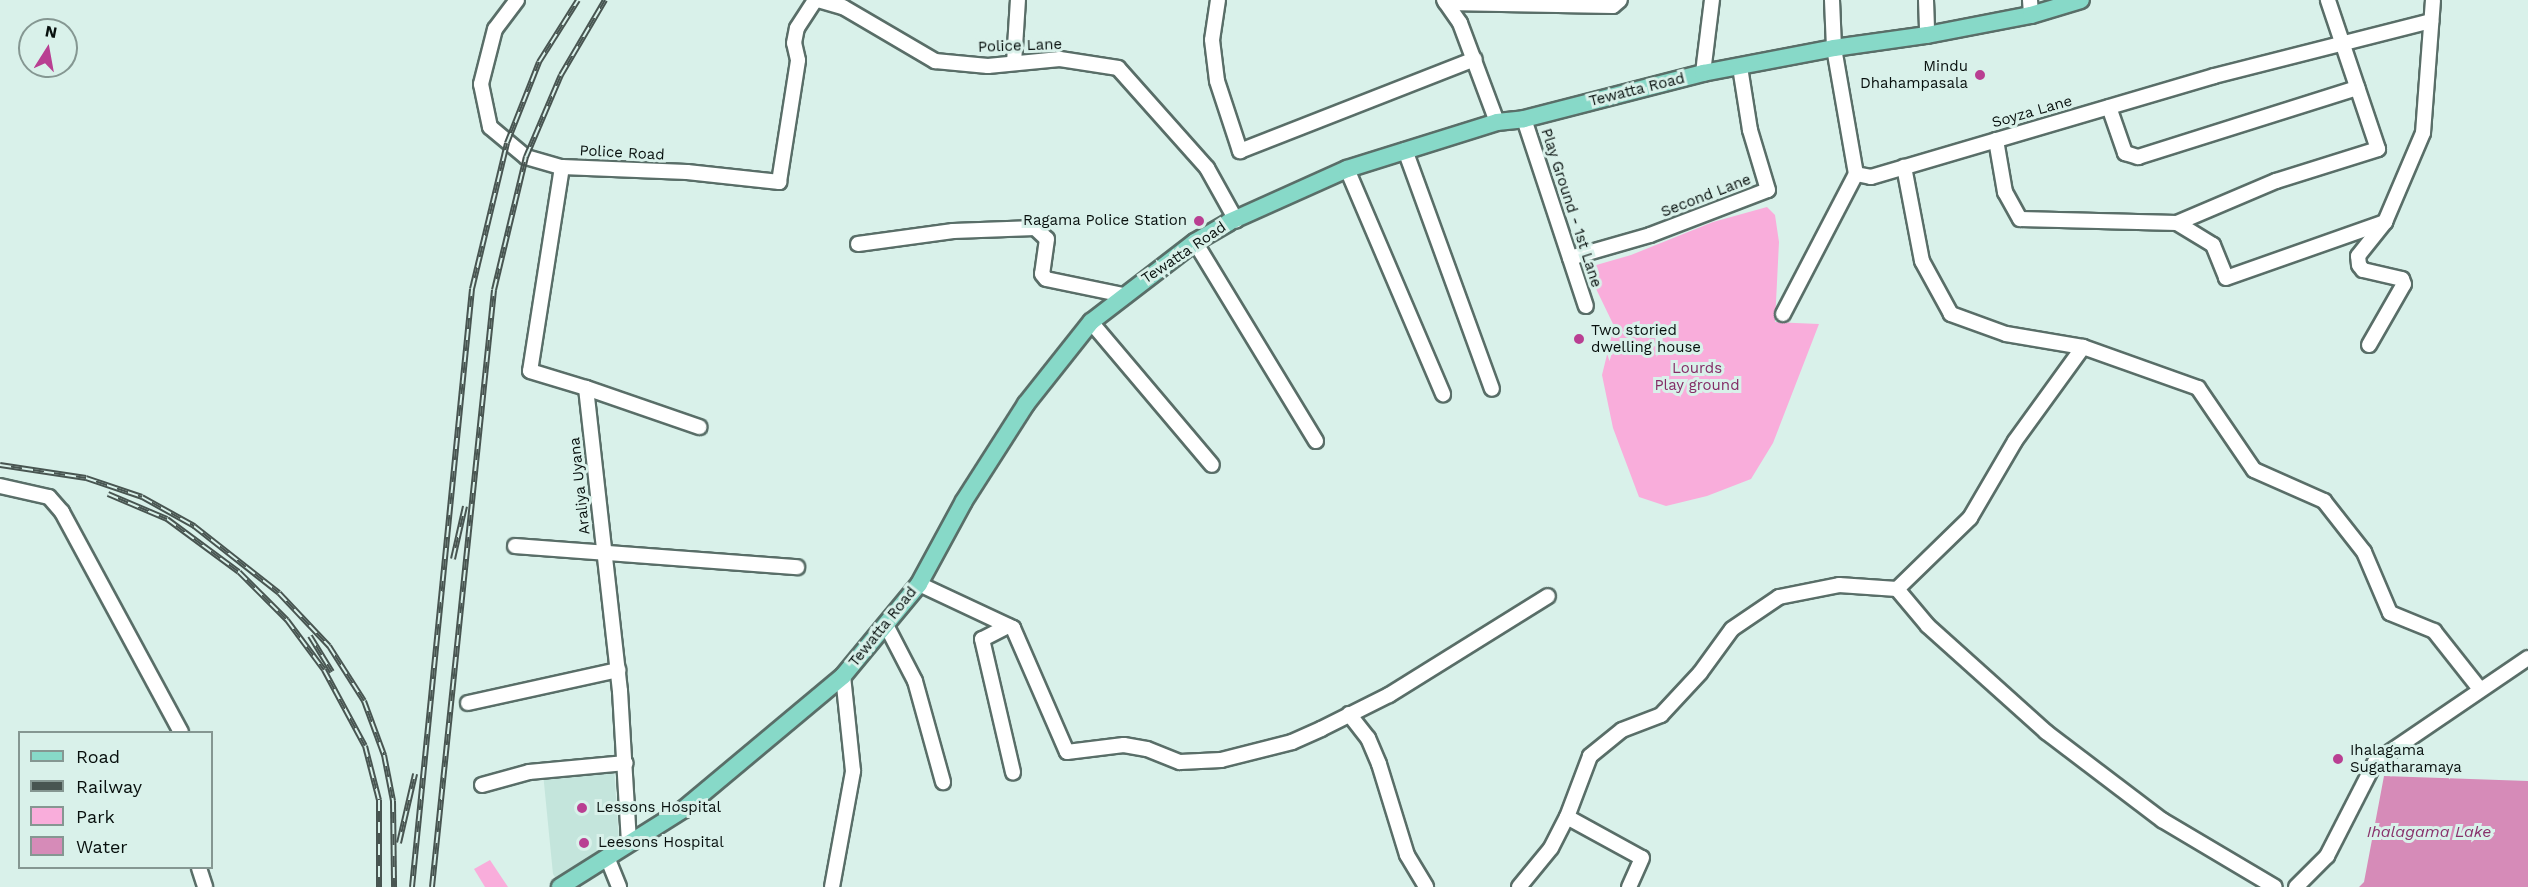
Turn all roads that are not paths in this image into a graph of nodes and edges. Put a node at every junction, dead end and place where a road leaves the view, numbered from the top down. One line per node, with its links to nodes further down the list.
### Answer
1 (517, 0): 29 (street, Police Road)
2 (817, 0): 19 (street, Police Lane); 20 (street, Police Lane)
3 (1018, 0): 20 (street)
4 (1218, 0): 18 (street)
5 (1620, 0): 12 (street)
6 (1712, 0): 22 (street)
7 (1832, 0): 17 (street)
8 (1926, 0): 15 (street)
9 (2080, 0): 13 (main road, Tewatta Road)
10 (2328, 0): 16 (street)
11 (2433, 0): 14 (street)
12 (1445, 2): 18 (street)
13 (2030, 7): 15 (main road, Tewatta Road)
14 (2432, 21): 16 (street, Soyza Lane); 34 (street)
15 (1926, 35): 17 (main road, Tewatta Road)
16 (2341, 43): 23 (street); 24 (street, Soyza Lane)
17 (1834, 48): 21 (main road, Tewatta Road); 32 (street)
18 (1475, 59): 26 (street)
19 (798, 60): 29 (street, Police Road)
20 (1014, 63): 33 (street, Police Lane)
21 (1740, 67): 22 (main road, Tewatta Road); 38 (street, Second Lane)
22 (1703, 73): 25 (main road, Tewatta Road)
23 (2357, 88): 24 (street); 35 (street)
24 (2109, 107): 27 (street, Soyza Lane)
25 (1524, 119): 26 (main road, Tewatta Road); 38 (street, Play Ground - 1st Lane)
26 (1497, 122): 28 (main road, Tewatta Road)
27 (1996, 140): 30 (street, Soyza Lane); 35 (street)
28 (1405, 150): 31 (main road, Tewatta Road); 46 (street)
29 (562, 167): 45 (street)
30 (1904, 167): 32 (street, Soyza Lane); 44 (street)
31 (1347, 169): 33 (main road, Tewatta Road); 47 (street)
32 (1856, 174): 41 (street)
33 (1236, 220): 36 (main road, Tewatta Road)
34 (2385, 222): 35 (street); 43 (street)
35 (2177, 223)
36 (1195, 242): 39 (main road, Tewatta Road); 49 (street)
37 (858, 244): 39 (street)
38 (1570, 258): 40 (street, Play Ground - 1st Lane)
39 (1123, 295): 42 (main road, Tewatta Road)
40 (1586, 306)
41 (1783, 314)
42 (1091, 322): 50 (street); 55 (main road, Tewatta Road)
43 (2369, 345)
44 (2083, 347): 56 (street); 63 (street)
45 (586, 388): 48 (street); 53 (street, Araliya Uyana)
46 (1492, 389)
47 (1443, 394)
48 (699, 427)
49 (1317, 441)
50 (1212, 465)
51 (0, 486): 66 (street)
52 (515, 546): 53 (street)
53 (605, 556): 54 (street); 61 (street, Araliya Uyana)
54 (797, 567)
55 (919, 584): 58 (main road, Tewatta Road); 59 (street)
56 (1897, 590): 71 (street); 82 (street)
57 (1548, 596): 65 (street)
58 (886, 625): 62 (main road, Tewatta Road); 69 (street)
59 (1008, 626): 65 (street); 68 (street)
60 (2528, 658): 63 (street)
61 (618, 670): 64 (street); 67 (street, Araliya Uyana)
62 (843, 676): 72 (main road, Tewatta Road); 78 (street)
63 (2479, 688): 83 (street)
64 (468, 703)
65 (1349, 714): 79 (street)
66 (180, 731)
67 (626, 763): 70 (street); 72 (street, Araliya Uyana)
68 (1013, 772)
69 (943, 782)
70 (482, 785)
71 (1567, 817): 80 (street); 81 (street)
72 (630, 843): 73 (main road, Tewatta Road)
73 (607, 858): 76 (main road, Tewatta Road); 77 (street)
74 (200, 869): 75 (street)
75 (205, 887)
76 (560, 887)
77 (619, 887)
78 (832, 887)
79 (1426, 887)
80 (1519, 887)
81 (1629, 887)
82 (2276, 887)
83 (2296, 887)

